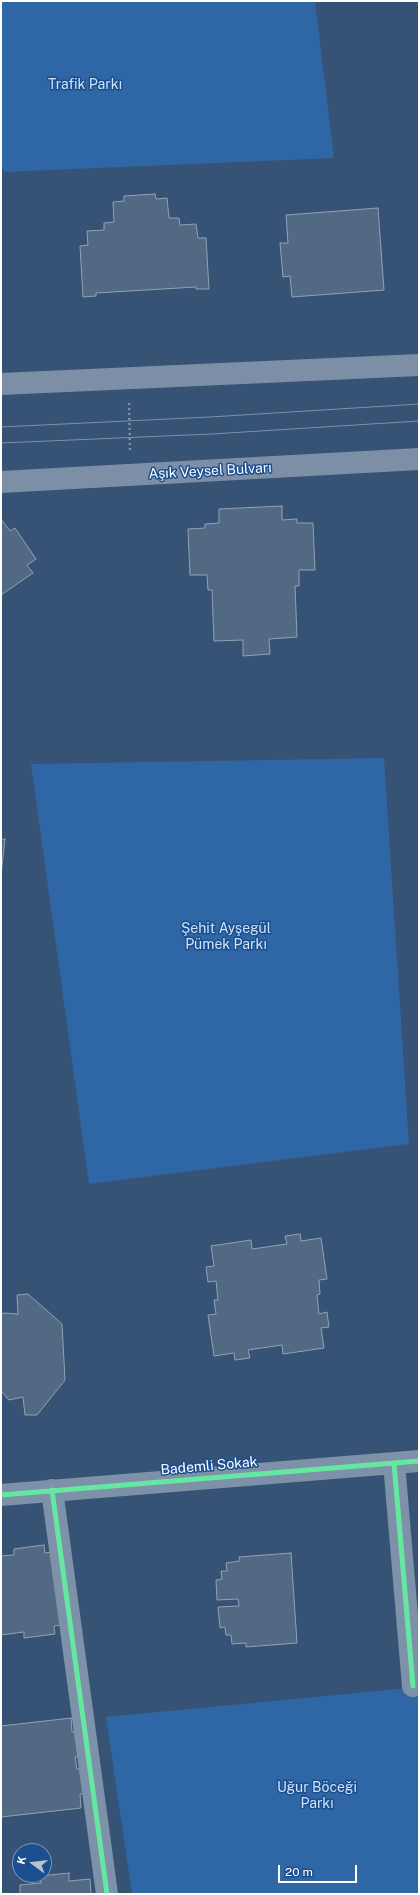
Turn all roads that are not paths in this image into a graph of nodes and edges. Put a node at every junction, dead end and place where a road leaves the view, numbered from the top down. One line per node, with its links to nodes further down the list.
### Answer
1 (419, 365): 2 (main road)
2 (1, 384)
3 (419, 459): 4 (main road, Aşık Veysel Bulvarı)
4 (1, 482)
5 (419, 1461): 6 (street, Bademli Sokak)
6 (394, 1463): 7 (street, Bademli Sokak); 9 (street)
7 (52, 1490): 8 (street, Bademli Sokak); 10 (street)
8 (1, 1495)
9 (413, 1686)
10 (107, 1894)

